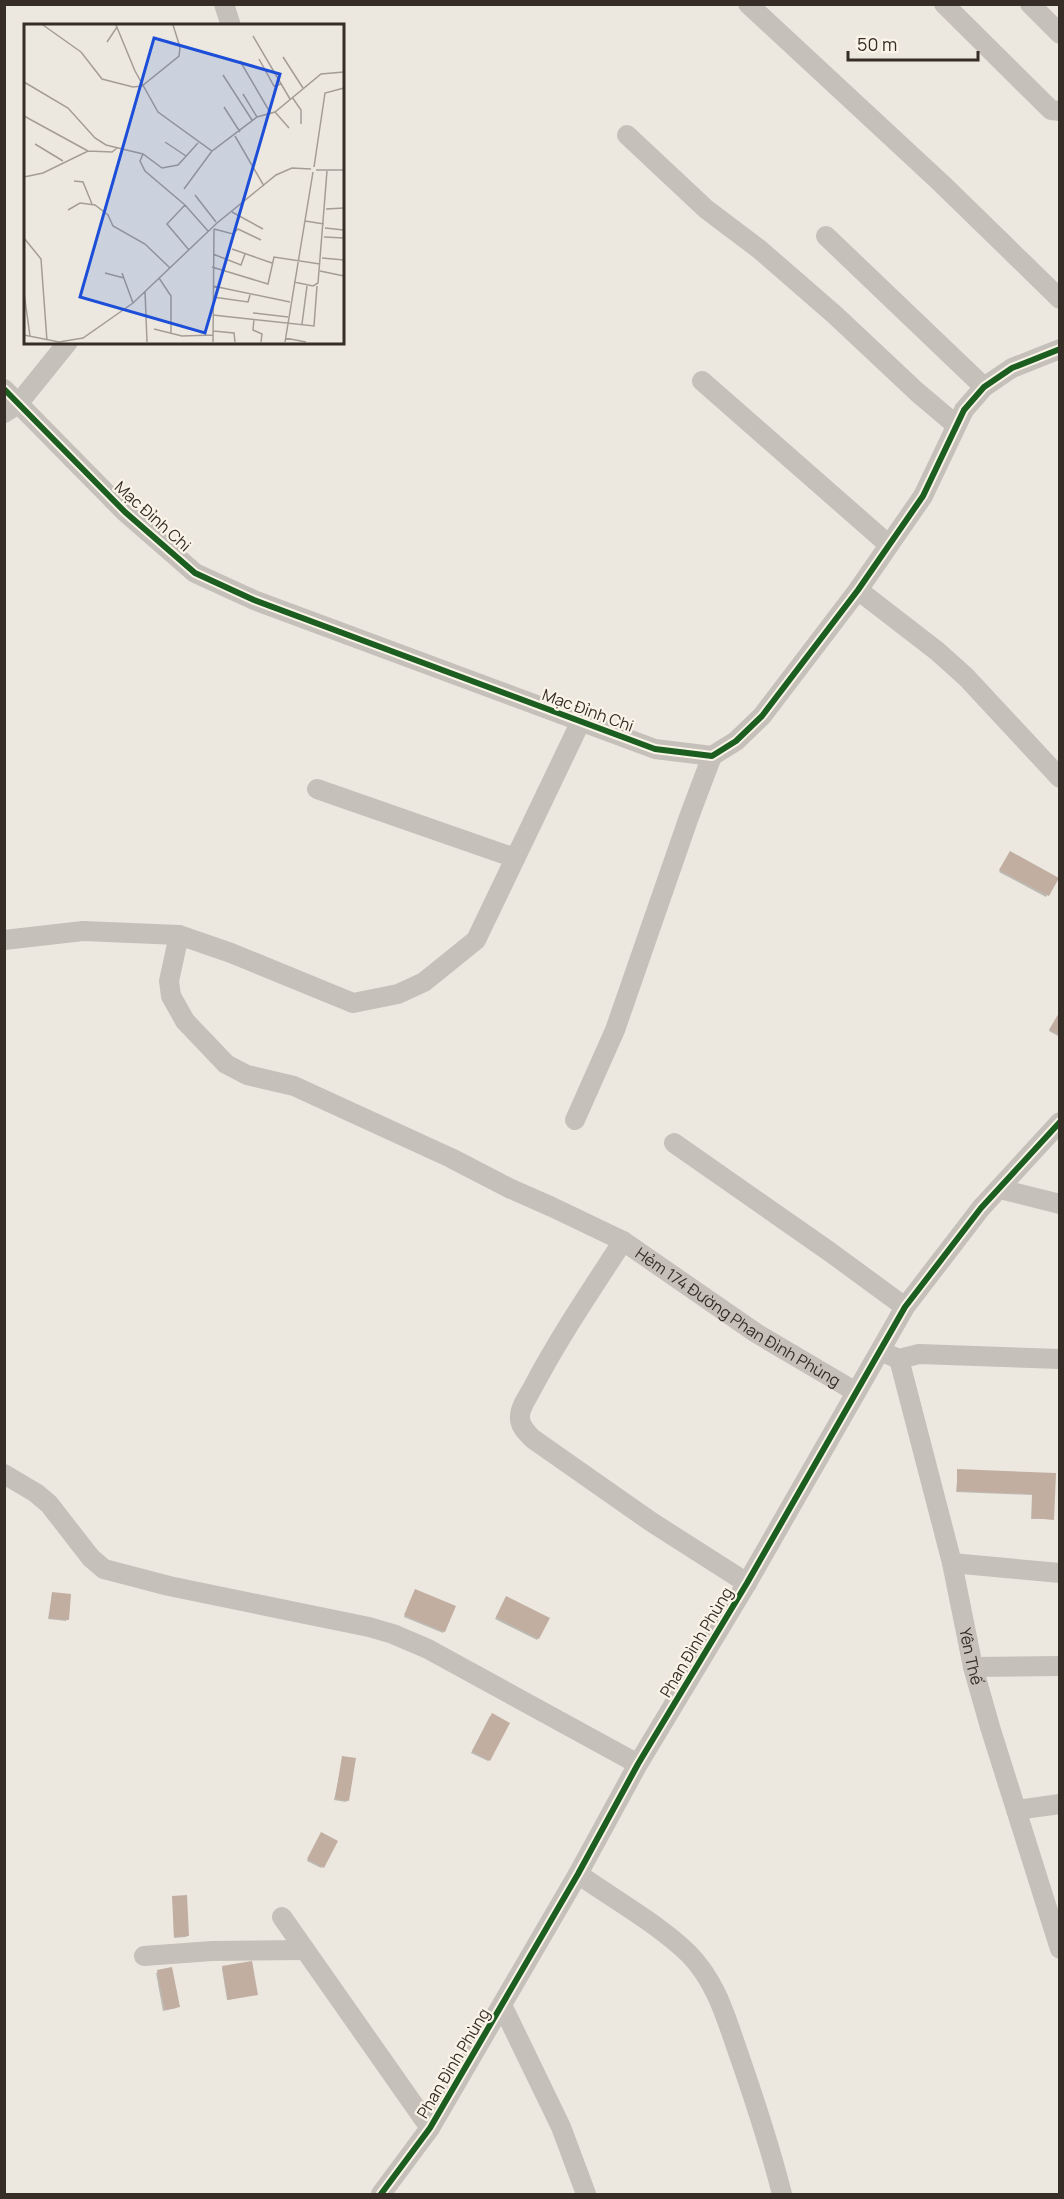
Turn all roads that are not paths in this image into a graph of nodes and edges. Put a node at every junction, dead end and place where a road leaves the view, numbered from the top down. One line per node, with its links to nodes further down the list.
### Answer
1 (224, 4): 5 (street)
2 (748, 4): 10 (street)
3 (944, 4): 7 (street)
4 (1030, 4): 6 (street)
5 (230, 24)
6 (1059, 34)
7 (1059, 111)
8 (627, 135): 17 (street)
9 (826, 236): 14 (street)
10 (1059, 299)
11 (66, 344): 16 (street)
12 (1059, 349): 14 (street)
13 (702, 381): 18 (street)
14 (984, 387): 17 (street)
15 (4, 389): 16 (street, Mạc Đỉnh Chi)
16 (11, 408): 20 (street, Mạc Đỉnh Chi)
17 (956, 425): 18 (street)
18 (889, 545): 19 (street)
19 (858, 590): 21 (street); 22 (street)
20 (581, 721): 21 (street, Mạc Đỉnh Chi); 24 (street)
21 (712, 756): 27 (street)
22 (1059, 778)
23 (317, 789): 24 (street)
24 (515, 858): 25 (street)
25 (179, 935): 26 (street); 32 (street, Hẻm 174 Đường Phan Đình Phùng)
26 (4, 940)
27 (575, 1120)
28 (1059, 1122): 30 (street, Phan Đình Phùng)
29 (674, 1143): 33 (street)
30 (999, 1189): 31 (street); 33 (street, Phan Đình Phùng)
31 (1059, 1204)
32 (623, 1241): 37 (street, Hẻm 174 Đường Phan Đình Phùng); 41 (street)
33 (905, 1307): 34 (street, Phan Đình Phùng)
34 (879, 1351): 35 (street); 37 (street, Phan Đình Phùng)
35 (899, 1359): 36 (street); 39 (street, Yên Thế)
36 (1059, 1359)
37 (856, 1392): 41 (street, Phan Đình Phùng)
38 (4, 1474): 44 (street)
39 (952, 1563): 40 (street); 43 (street, Yên Thế)
40 (1059, 1573)
41 (747, 1583): 44 (street, Phan Đình Phùng)
42 (1059, 1666): 43 (street)
43 (973, 1667): 46 (street, Yên Thế)
44 (638, 1764): 47 (street, Phan Đình Phùng)
45 (1059, 1804): 46 (street)
46 (1016, 1810): 48 (street, Yên Thế)
47 (578, 1874): 53 (street, Phan Đình Phùng); 57 (street)
48 (1052, 1897): 50 (street, Yên Thế)
49 (282, 1917): 51 (street)
50 (1059, 1948)
51 (305, 1950): 52 (street); 54 (street)
52 (144, 1956)
53 (502, 2005): 54 (street, Phan Đình Phùng); 56 (street)
54 (430, 2128): 55 (street, Phan Đình Phùng)
55 (381, 2194)
56 (586, 2194)
57 (782, 2194)

